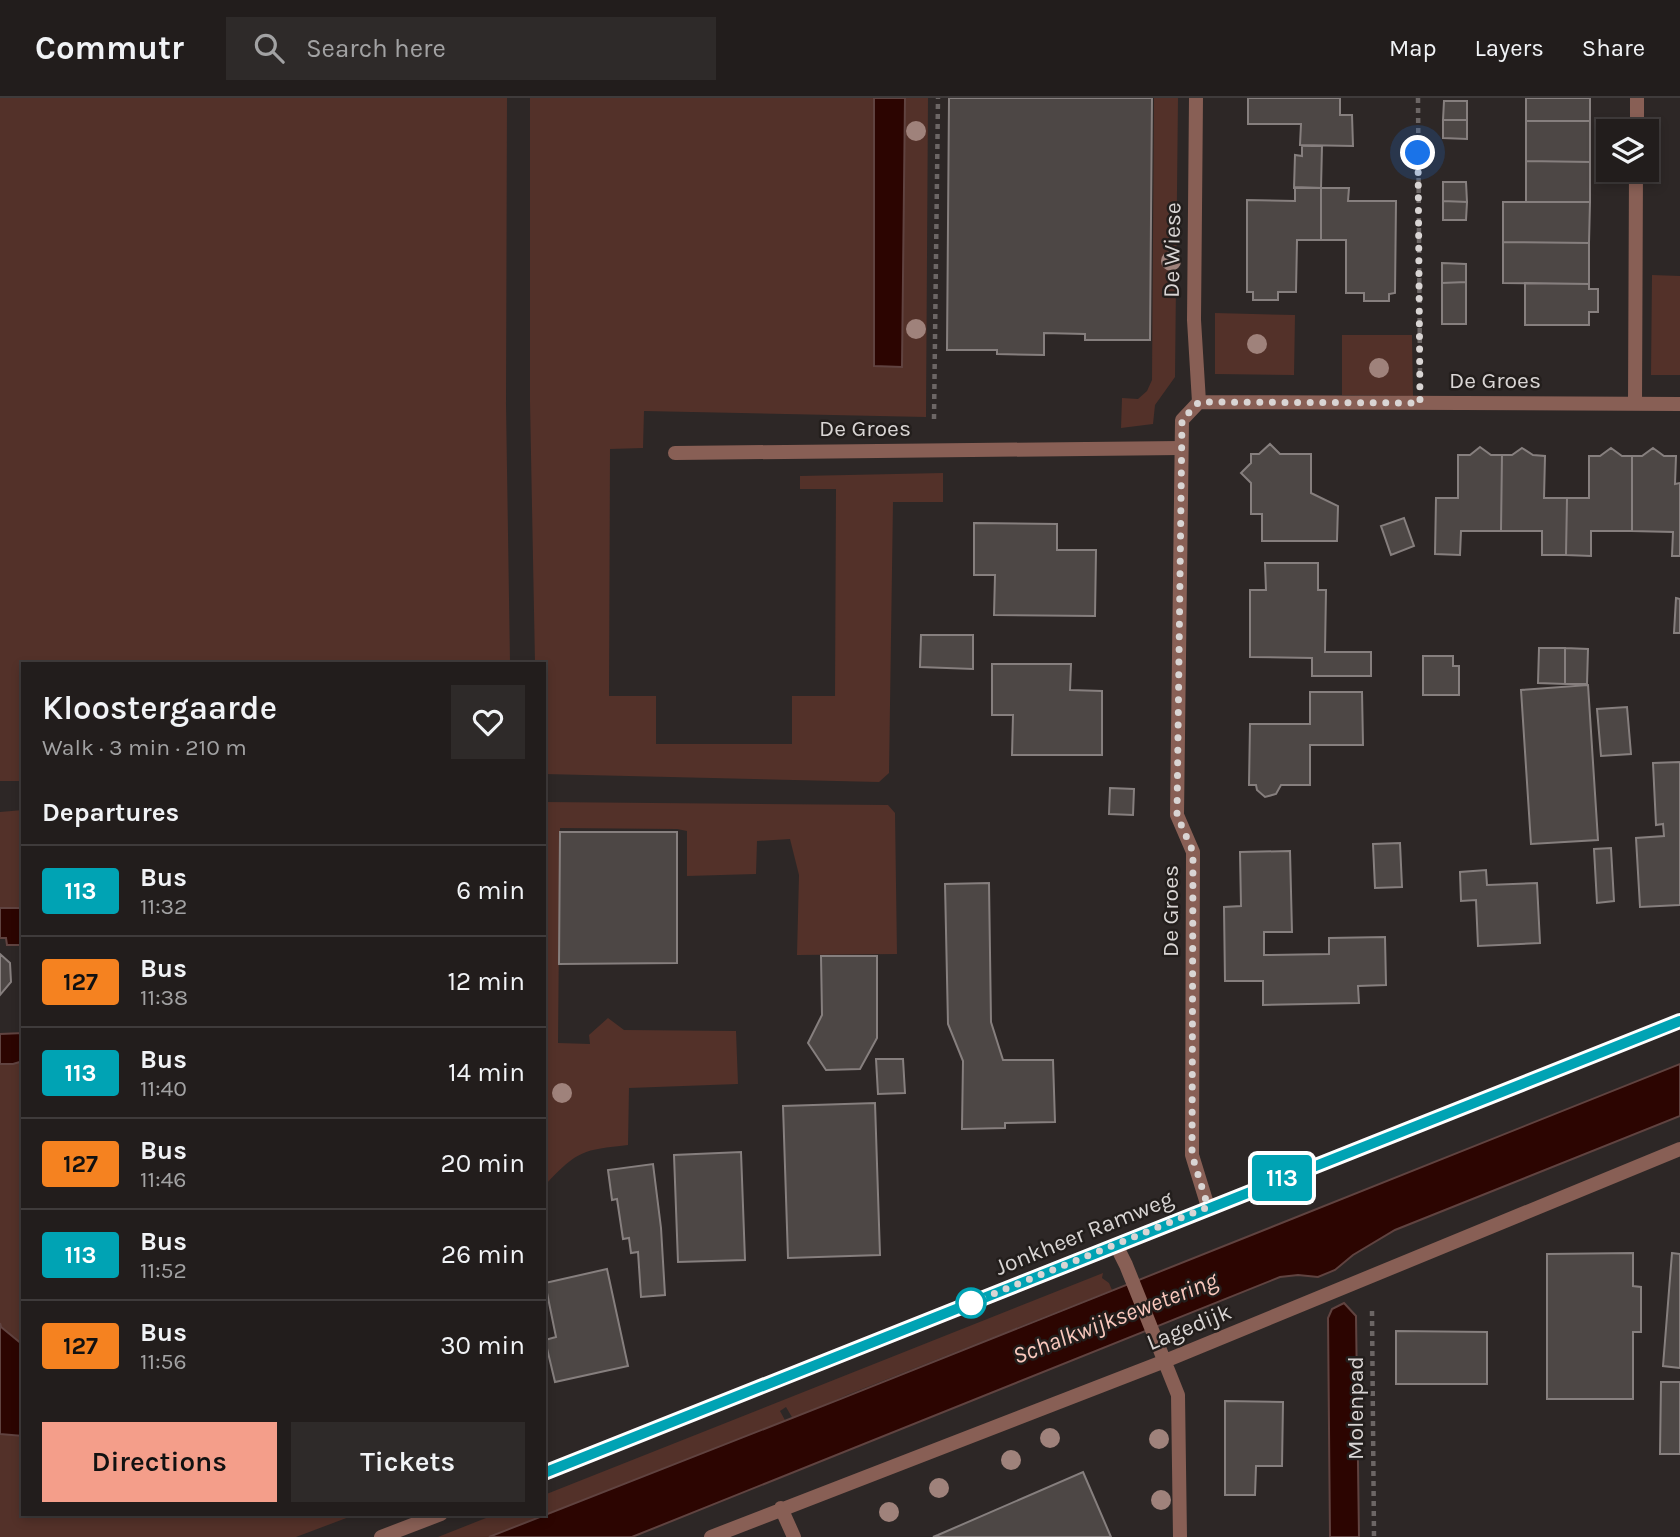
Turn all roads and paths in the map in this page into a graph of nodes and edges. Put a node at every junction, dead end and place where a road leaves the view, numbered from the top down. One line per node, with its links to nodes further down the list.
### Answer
1 (939, 98): 12 (path)
2 (1196, 98): 7 (street, De Wiese)
3 (1418, 98): 9 (path)
4 (1637, 98): 5 (street)
5 (1637, 119)
6 (1636, 182): 8 (street)
7 (1199, 402): 9 (street, De Groes); 11 (street, De Groes)
8 (1635, 402): 9 (street, De Groes); 10 (street, De Groes)
9 (1420, 403)
10 (1680, 404)
11 (1181, 449): 12 (street, De Groes); 16 (street, De Groes)
12 (933, 451): 13 (street, De Groes)
13 (675, 453)
14 (1680, 1021): 16 (street, Jonkheer Ramweg)
15 (1680, 1149): 18 (street, Lagedijk)
16 (1208, 1207): 17 (street, Jonkheer Ramweg)
17 (1116, 1245): 19 (street); 20 (street, Jonkheer Ramweg)
18 (1363, 1281): 19 (street, Lagedijk); 27 (path, Molenpad)
19 (1165, 1361): 21 (street, Lagedijk); 26 (street)
20 (546, 1472)
21 (781, 1508): 24 (street, Lagedijk); 25 (street)
22 (436, 1516): 23 (street)
23 (381, 1537)
24 (711, 1537)
25 (794, 1537)
26 (1180, 1537)
27 (1374, 1537)

